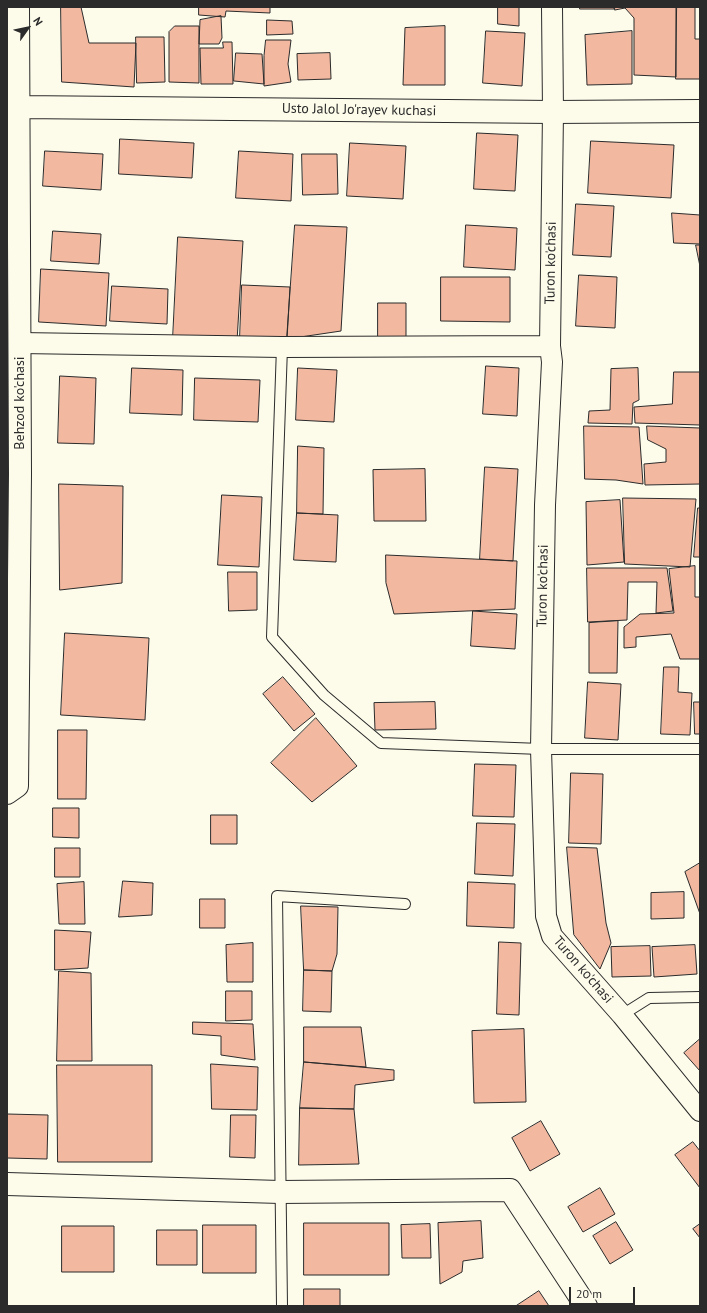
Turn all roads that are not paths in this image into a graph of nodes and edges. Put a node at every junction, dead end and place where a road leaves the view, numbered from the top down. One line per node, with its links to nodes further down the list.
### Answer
1 (18, 7): 3 (street, Behzod ko'chasi)
2 (552, 7): 5 (street, Turon ko'chasi)
3 (19, 107): 5 (street, Usto Jalol Jo'rayev kuchasi); 6 (street, Behzod ko'chasi)
4 (700, 111): 5 (street, Usto Jalol Jo'rayev kuchasi)
5 (553, 112): 7 (street, Turon ko'chasi)
6 (20, 343): 8 (street); 9 (street, Behzod ko'chasi)
7 (550, 346): 8 (street); 10 (street, Turon ko'chasi)
8 (282, 347): 10 (lane)
9 (14, 475): 12 (street, Behzod ko'chasi)
10 (541, 749): 11 (lane); 15 (street, Turon ko'chasi)
11 (700, 749)
12 (7, 793)
13 (405, 904): 18 (lane)
14 (700, 997): 15 (lane)
15 (622, 1015): 16 (street, Turon ko'chasi)
16 (700, 1111)
17 (7, 1184): 18 (street)
18 (280, 1192): 19 (lane); 20 (street)
19 (282, 1306)
20 (586, 1306)

